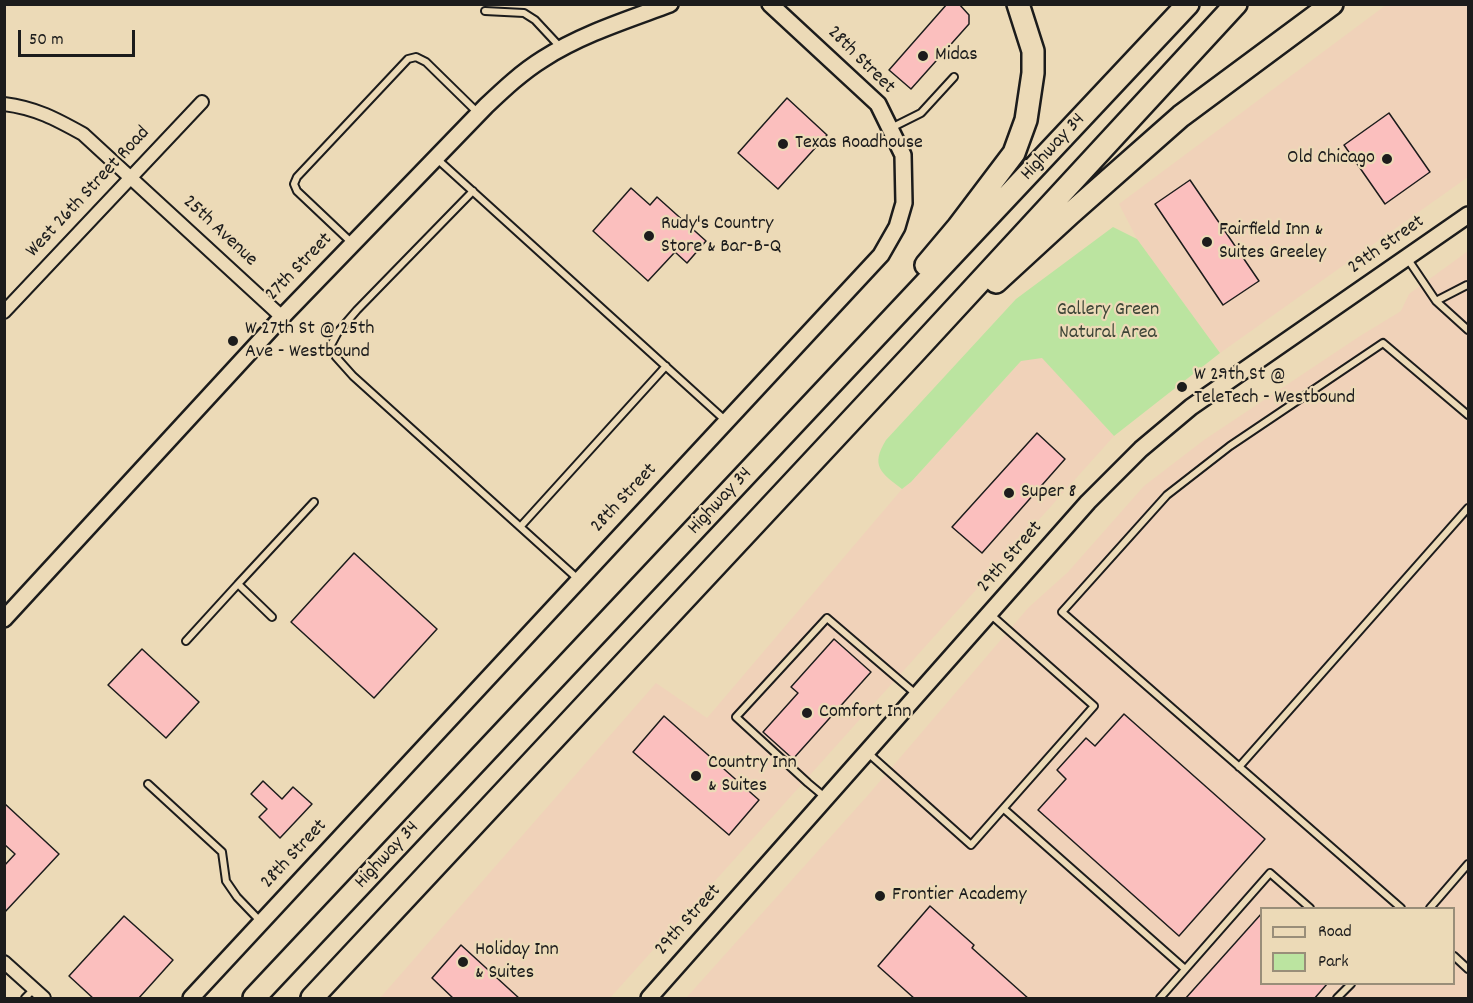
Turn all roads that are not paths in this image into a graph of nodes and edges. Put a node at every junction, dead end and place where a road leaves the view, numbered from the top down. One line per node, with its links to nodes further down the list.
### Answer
1 (670, 4): 8 (street, 27th Street)
2 (770, 4): 13 (street, 28th Street)
3 (1018, 4): 22 (highway)
4 (1188, 4): 22 (highway, Highway 34)
5 (1236, 4): 26 (highway, Highway 34)
6 (1332, 4): 26 (highway)
7 (485, 11): 8 (lane)
8 (562, 49): 12 (street, 27th Street)
9 (954, 77): 13 (lane)
10 (202, 102): 15 (street, West 26th Street Road)
11 (4, 104): 15 (street, 25th Avenue)
12 (479, 113): 14 (street, 27th Street); 18 (lane)
13 (890, 128): 29 (street, 28th Street)
14 (436, 157): 16 (lane); 18 (street, 27th Street)
15 (130, 176): 23 (street, West 26th Street Road); 24 (street, 25th Avenue)
16 (473, 191): 27 (lane); 32 (lane)
17 (1468, 215): 19 (street, 29th Street)
18 (353, 243): 24 (street, 27th Street)
19 (1407, 258): 21 (lane); 35 (street, 29th Street)
20 (1468, 286): 21 (lane)
21 (1436, 301): 25 (lane)
22 (905, 306): 59 (highway, Highway 34)
23 (4, 312)
24 (282, 317): 37 (street, 27th Street)
25 (1468, 330)
26 (914, 353): 60 (highway, Highway 34)
27 (666, 366): 29 (lane); 32 (lane)
28 (1468, 416): 41 (lane)
29 (726, 421): 33 (street, 28th Street)
30 (314, 502): 34 (lane)
31 (1468, 508): 41 (lane)
32 (521, 526): 33 (lane)
33 (579, 580): 49 (street, 28th Street)
34 (238, 584): 36 (lane); 38 (lane)
35 (990, 614): 39 (street, 29th Street); 44 (lane)
36 (273, 617)
37 (4, 619)
38 (186, 641)
39 (918, 696): 40 (street, 29th Street); 43 (lane)
40 (868, 753): 43 (street, 29th Street); 44 (lane)
41 (1239, 767): 47 (lane)
42 (148, 784): 49 (lane)
43 (827, 798): 61 (street, 29th Street)
44 (1004, 808): 52 (lane)
45 (1468, 864): 48 (lane)
46 (1308, 907): 52 (lane)
47 (1399, 907)
48 (1432, 907)
49 (262, 922): 58 (street, 28th Street)
50 (1455, 957): 53 (lane)
51 (4, 962): 55 (street)
52 (1185, 969): 62 (lane)
53 (1468, 969)
54 (1350, 985): 63 (lane)
55 (34, 989): 56 (lane); 57 (street)
56 (25, 999)
57 (44, 999)
58 (191, 999)
59 (254, 999)
60 (312, 999)
61 (649, 999)
62 (1160, 999)
63 (1337, 999)

